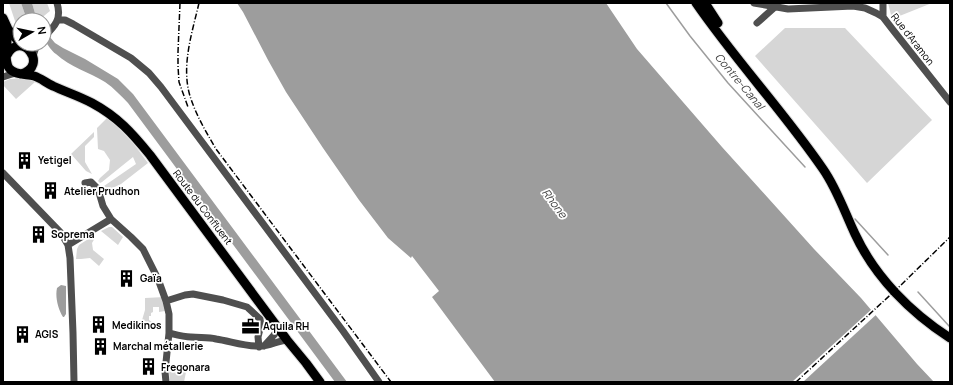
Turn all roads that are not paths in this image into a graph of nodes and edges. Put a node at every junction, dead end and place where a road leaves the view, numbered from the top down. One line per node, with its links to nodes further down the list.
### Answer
1 (57, 3): 9 (street)
2 (699, 3): 5 (main road); 19 (main road)
3 (754, 3): 6 (street, Rue d'Aramon)
4 (883, 3): 7 (street)
5 (711, 7): 19 (main road)
6 (775, 7): 7 (street, Rue d'Aramon); 10 (street)
7 (883, 17): 24 (street, Rue d'Aramon)
8 (3, 18): 13 (main road)
9 (58, 20): 12 (street); 38 (street)
10 (757, 23)
11 (3, 26): 17 (main road)
12 (52, 29)
13 (12, 33)
14 (12, 49): 17 (main road)
15 (31, 52): 18 (main road)
16 (35, 52): 18 (street)
17 (7, 59): 20 (street); 21 (main road)
18 (33, 60): 21 (main road); 23 (main road)
19 (745, 67): 32 (main road)
20 (3, 73)
21 (18, 73): 22 (street); 23 (main road, Route du Confluent)
22 (3, 77)
23 (40, 78): 30 (main road, Route du Confluent)
24 (950, 102)
25 (3, 173): 28 (street)
26 (85, 183): 27 (street)
27 (111, 219): 28 (street); 29 (street)
28 (68, 245): 35 (street)
29 (166, 301): 31 (street); 34 (street)
30 (278, 328): 33 (main road, Route du Confluent); 34 (street)
31 (169, 333): 34 (street); 36 (street)
32 (950, 338)
33 (287, 340): 34 (street); 37 (main road, Route du Confluent)
34 (262, 346)
35 (74, 382)
36 (166, 382)
37 (320, 382)
38 (379, 382)

